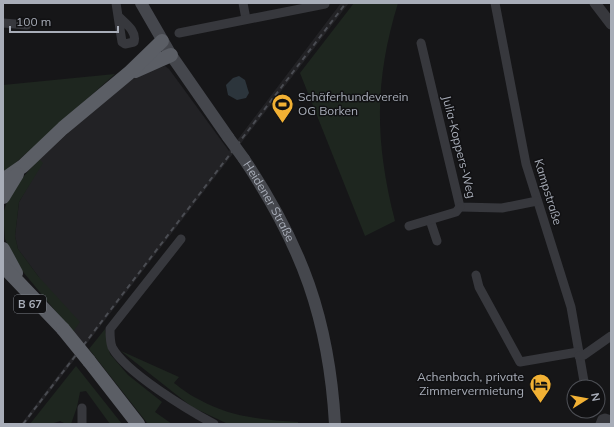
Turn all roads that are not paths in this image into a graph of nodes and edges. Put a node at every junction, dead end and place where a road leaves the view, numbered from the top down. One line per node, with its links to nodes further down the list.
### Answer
1 (116, 3): 7 (street)
2 (141, 3): 13 (main road, Heidener Straße)
3 (243, 3): 8 (street)
4 (495, 3): 20 (street, Kampstraße)
5 (595, 3): 10 (street)
6 (325, 4): 8 (street)
7 (118, 16)
8 (246, 19): 12 (street)
9 (3, 23): 11 (street)
10 (611, 24)
11 (27, 25)
12 (178, 33)
13 (162, 41): 15 (main road, Heidener Straße); 16 (highway)
14 (421, 43): 21 (street, Julia-Koppers-Weg)
15 (170, 55): 16 (highway); 41 (main road, Heidener Straße, bridge)
16 (129, 73): 17 (highway)
17 (23, 166): 18 (highway); 19 (highway)
18 (3, 180)
19 (3, 198)
20 (537, 201): 21 (street, Julia-Koppers-Weg); 33 (street, Kampstraße)
21 (460, 206): 22 (street)
22 (430, 220): 23 (street); 25 (street)
23 (409, 226)
24 (181, 238): 40 (street)
25 (437, 241)
26 (3, 250): 30 (highway)
27 (3, 266): 30 (highway, B 67)
28 (3, 274): 31 (highway, B 67)
29 (476, 276): 33 (street)
30 (28, 292): 31 (highway, B 67)
31 (60, 332): 34 (highway, B 67)
32 (611, 336): 33 (street)
33 (579, 354): 35 (street, Kampstraße)
34 (86, 364): 38 (highway, B 67); 39 (highway, B 67)
35 (584, 379)
36 (82, 408): 37 (street)
37 (82, 424)
38 (129, 424)
39 (138, 424)
40 (214, 424)
41 (335, 424)

